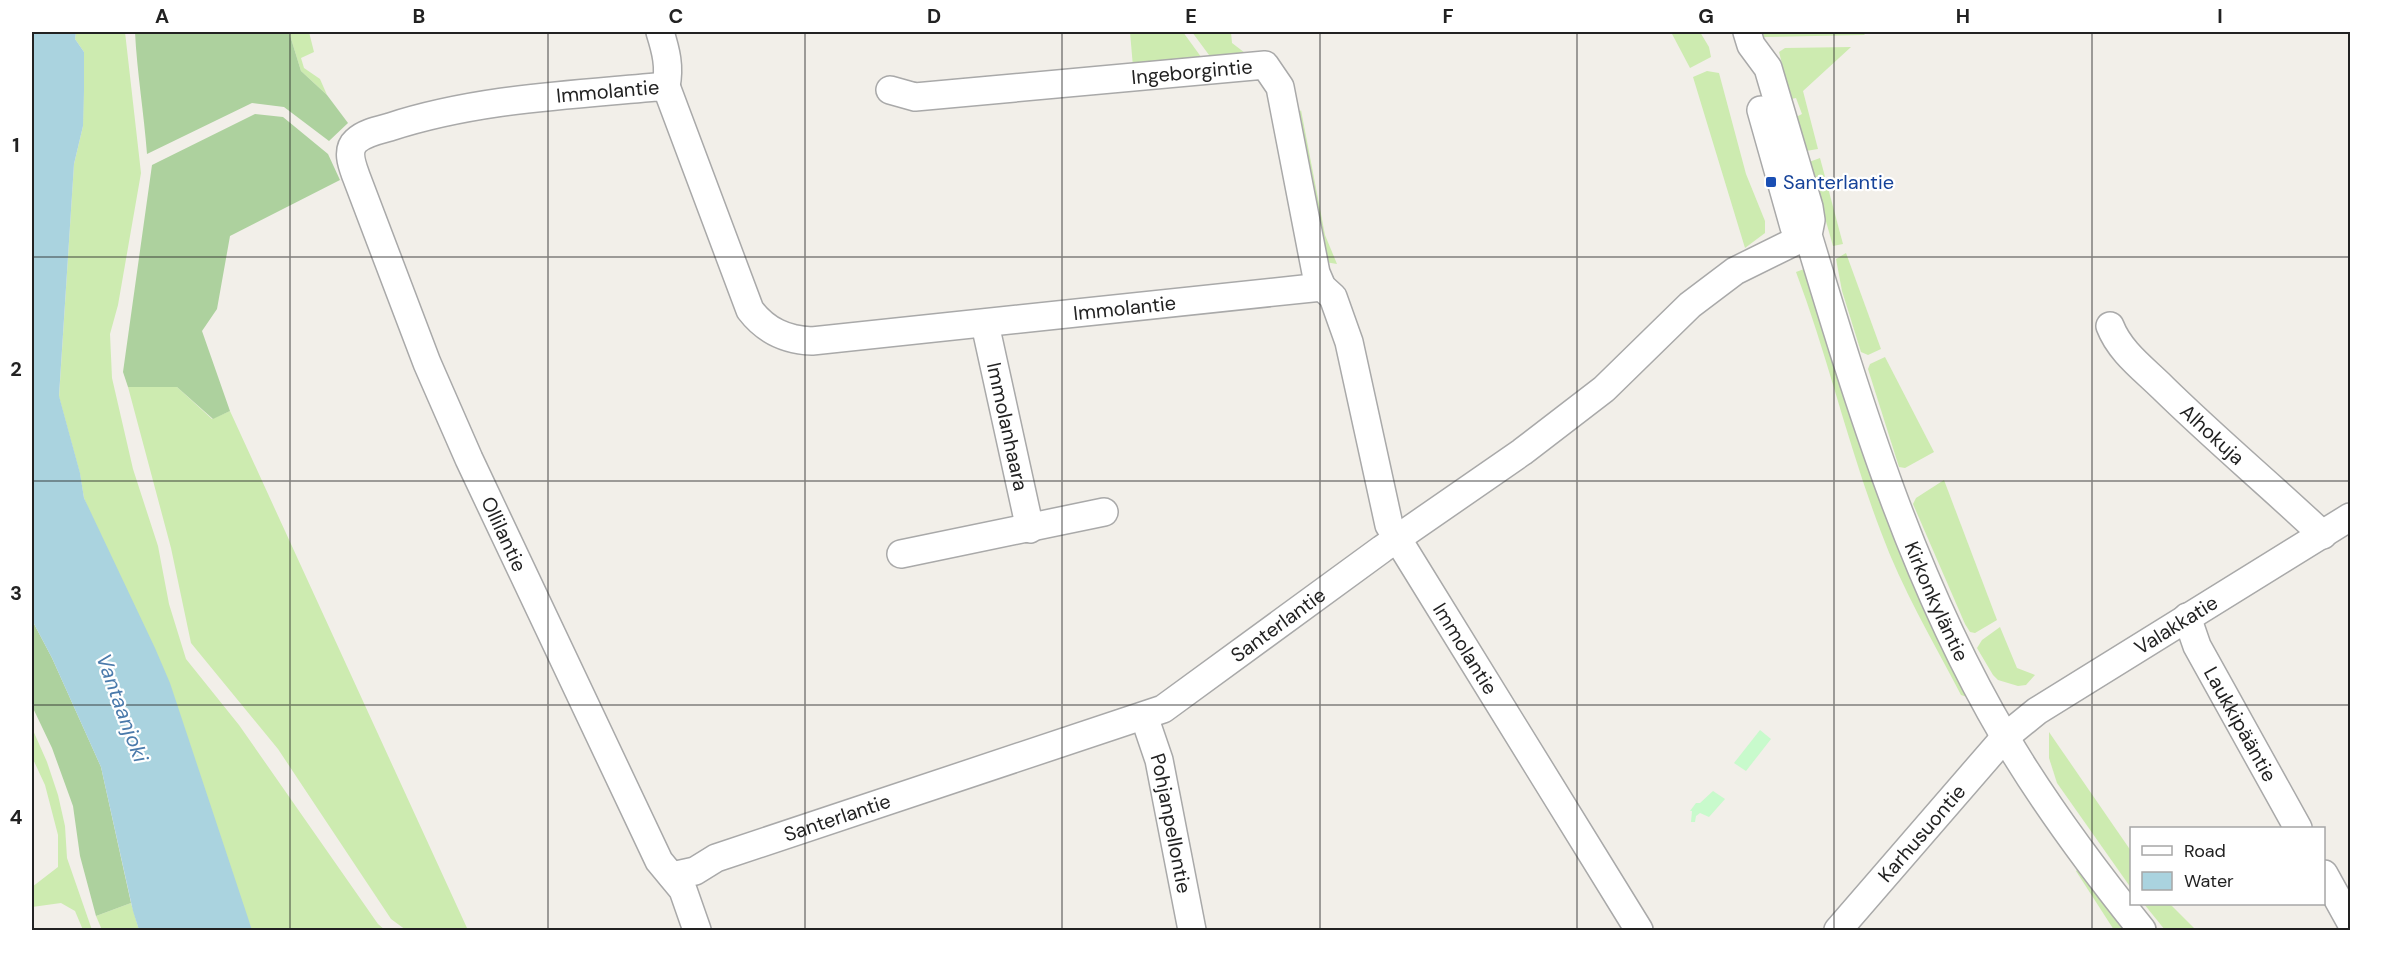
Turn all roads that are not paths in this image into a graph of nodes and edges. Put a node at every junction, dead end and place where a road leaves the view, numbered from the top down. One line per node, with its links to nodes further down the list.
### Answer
1 (660, 32): 3 (street)
2 (1749, 38): 6 (street, Kirkonkyläntie)
3 (666, 87): 5 (street, Immolantie); 8 (street, Immolantie)
4 (890, 90): 7 (street, Ingeborgintie)
5 (372, 133): 20 (street, Ollilantie)
6 (1808, 235): 14 (street, Santerlantie); 18 (street, Kirkonkyläntie)
7 (1322, 287): 8 (street, Immolantie); 14 (street, Immolantie)
8 (985, 324): 12 (street, Immolanhaara)
9 (2110, 326): 13 (street, Alhokuja)
10 (1104, 513): 12 (street)
11 (2350, 517): 13 (street, Valakkatie)
12 (1030, 529): 15 (street)
13 (2323, 535): 16 (street, Valakkatie)
14 (1398, 539): 17 (street, Santerlantie); 25 (street, Immolantie)
15 (901, 554)
16 (2187, 617): 18 (street, Valakkatie); 19 (street, Laukkipääntie)
17 (1144, 716): 20 (street, Santerlantie); 24 (street, Pohjanpellontie)
18 (2004, 737): 26 (street, Karhusuontie); 27 (street, Kirkonkyläntie)
19 (2297, 827)
20 (672, 876): 23 (street, Ollilantie)
21 (2325, 876): 22 (street)
22 (2350, 921)
23 (697, 930)
24 (1192, 930)
25 (1639, 930)
26 (1838, 930)
27 (2142, 930)

